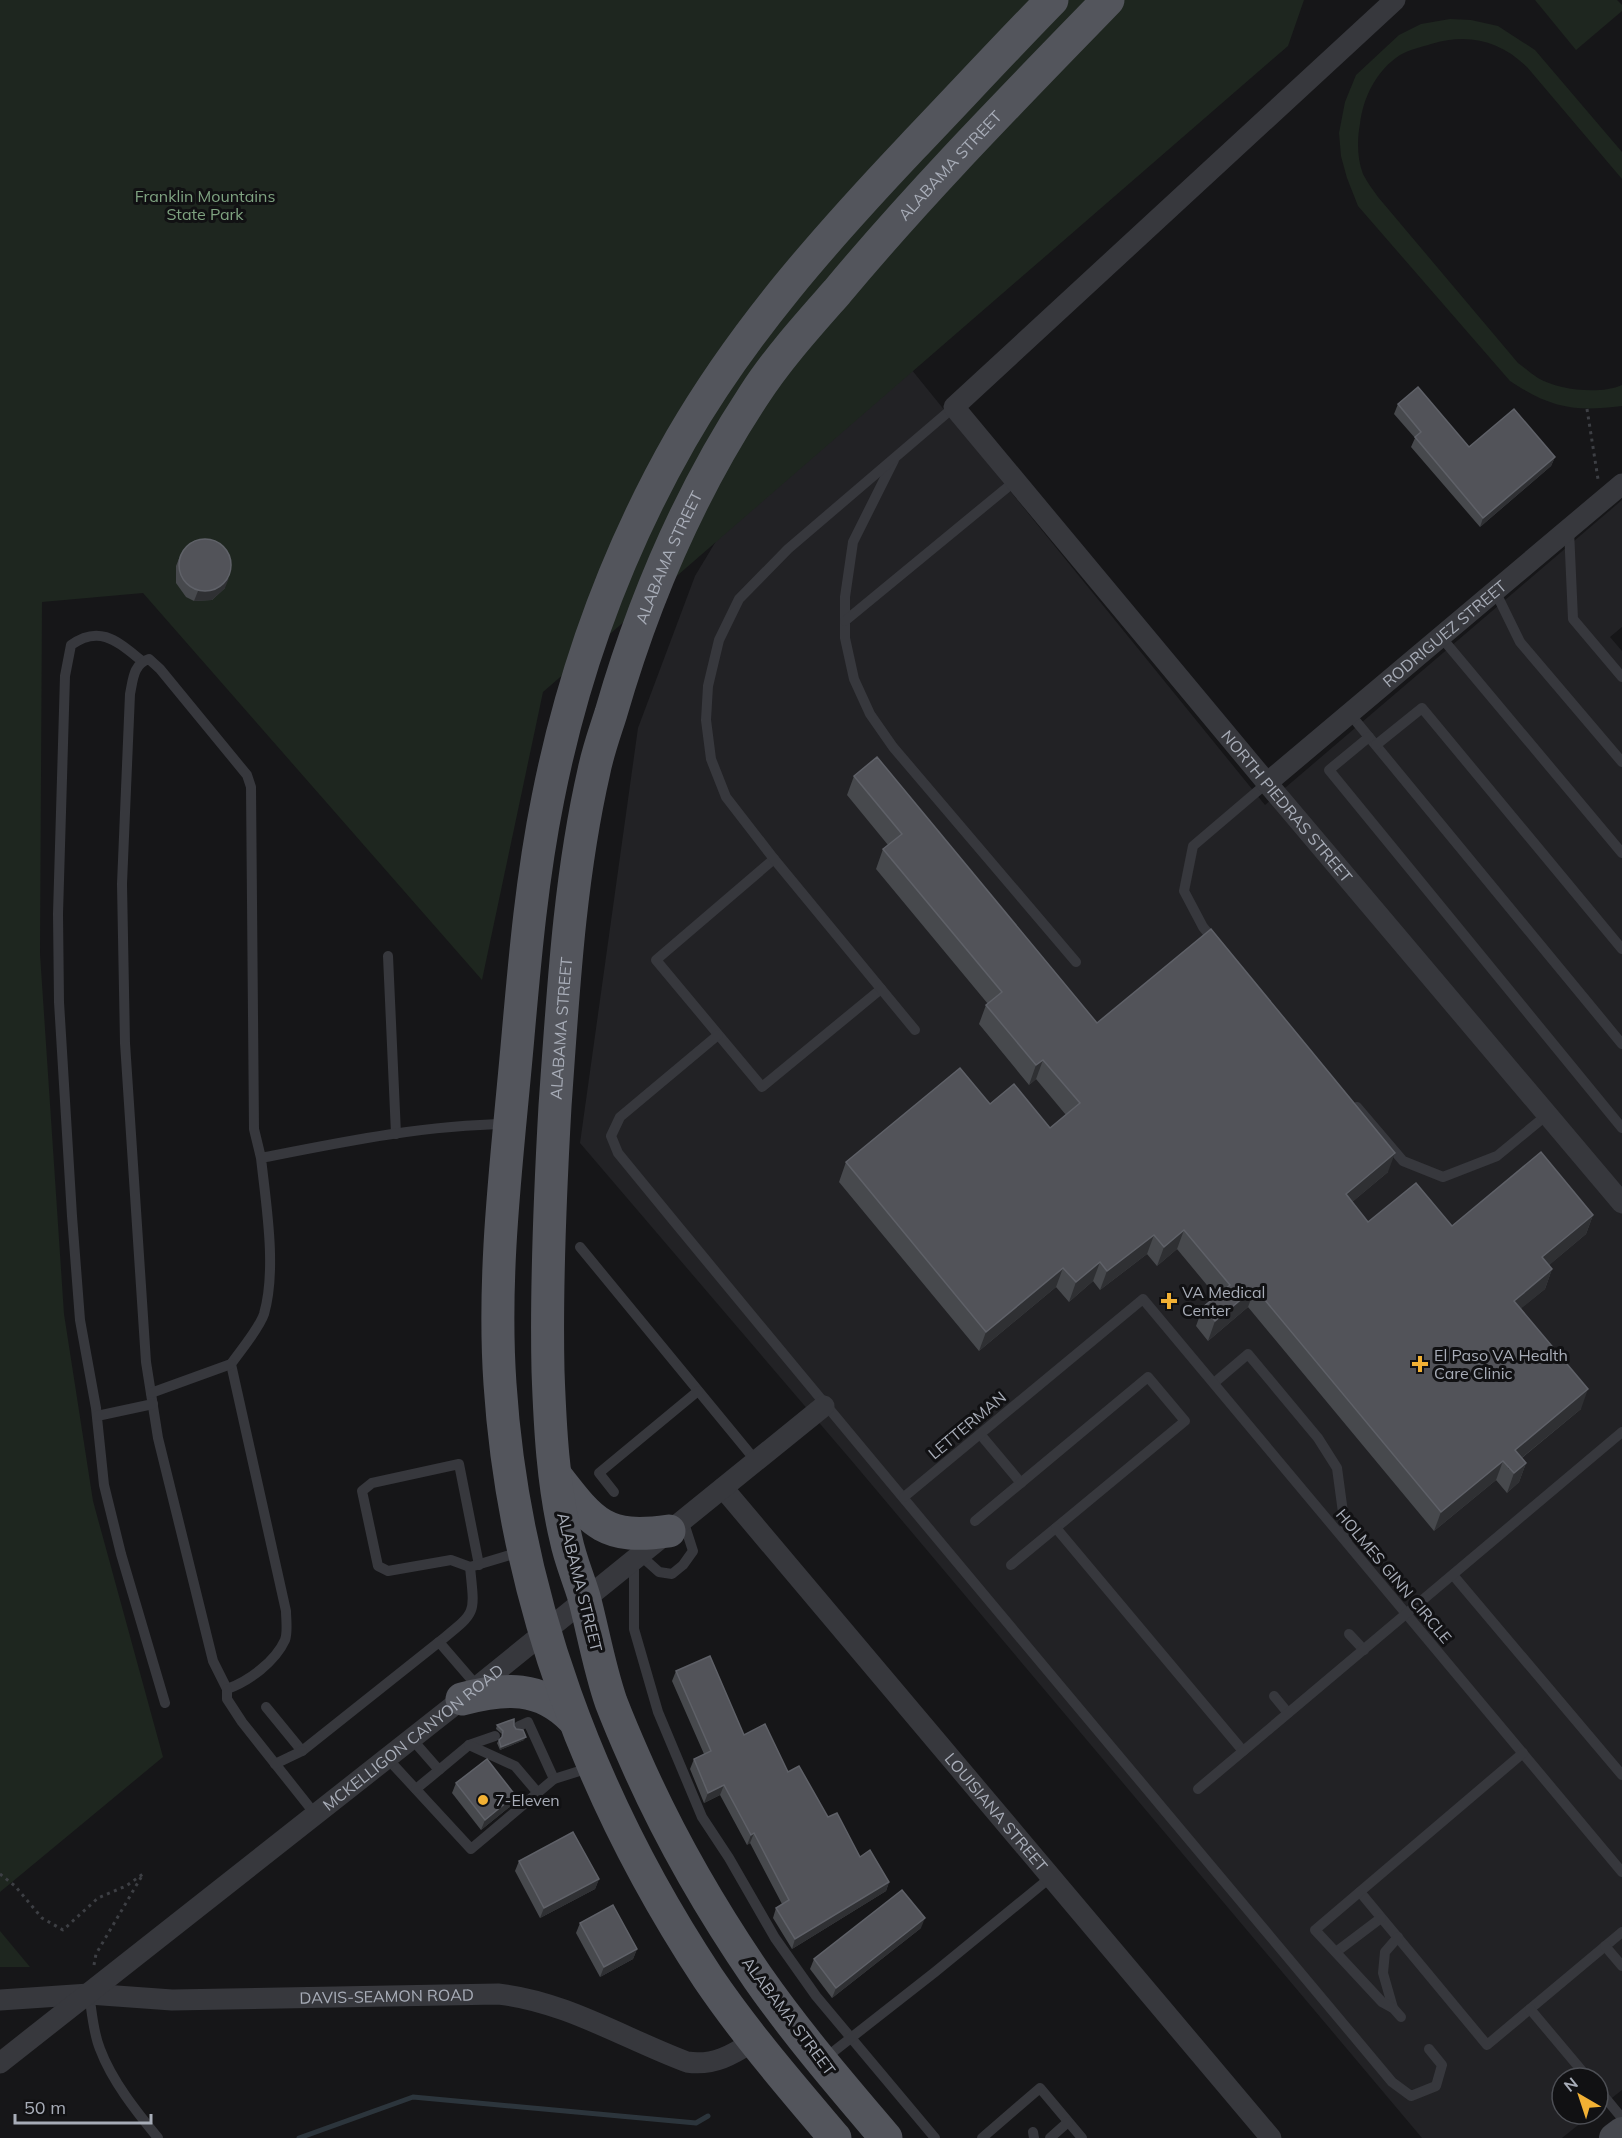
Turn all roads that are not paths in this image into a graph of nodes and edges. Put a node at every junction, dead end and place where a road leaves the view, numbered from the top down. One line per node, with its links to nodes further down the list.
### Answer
1 (1052, 0): 4 (main road)
2 (1108, 0): 5 (main road, ALABAMA STREET)
3 (1395, 0): 6 (street)
4 (802, 266): 5 (main road); 32 (main road)
5 (790, 348): 48 (main road, ALABAMA STREET)
6 (954, 407): 7 (lane); 8 (street, NORTH PIEDRAS STREET)
7 (897, 455): 12 (lane); 21 (lane)
8 (1015, 482): 12 (lane); 19 (street, NORTH PIEDRAS STREET)
9 (1622, 484): 10 (street, RODRIGUEZ STREET)
10 (1569, 529): 11 (street, RODRIGUEZ STREET); 15 (lane)
11 (1495, 591): 13 (street, RODRIGUEZ STREET); 18 (lane)
12 (845, 621): 25 (lane)
13 (1442, 637): 16 (street, RODRIGUEZ STREET); 20 (lane)
14 (142, 661): 35 (lane); 42 (lane); 44 (lane)
15 (1622, 677)
16 (1350, 714): 17 (lane); 19 (street, RODRIGUEZ STREET)
17 (1373, 741): 22 (lane); 29 (lane); 33 (lane)
18 (1622, 762)
19 (1267, 783): 23 (lane); 31 (street, NORTH PIEDRAS STREET)
20 (1622, 853)
21 (774, 859): 26 (lane); 28 (lane)
22 (1622, 949)
23 (1226, 954)
24 (388, 956): 34 (lane)
25 (1076, 962)
26 (881, 988): 27 (lane); 28 (lane)
27 (915, 1030)
28 (718, 1035): 43 (lane)
29 (1622, 1044)
30 (1349, 1098): 31 (lane)
31 (1548, 1114): 36 (street, NORTH PIEDRAS STREET)
32 (510, 1124): 34 (lane); 57 (main road)
33 (1622, 1128)
34 (396, 1134): 35 (lane)
35 (261, 1158): 39 (lane)
36 (1622, 1203)
37 (580, 1247): 41 (lane)
38 (1143, 1299): 40 (lane, HOLMES GINN CIRCLE); 46 (lane, LETTERMAN)
39 (231, 1364): 42 (lane); 68 (lane)
40 (1214, 1383): 56 (lane, HOLMES GINN CIRCLE); 56 (lane)
41 (698, 1391): 47 (lane); 51 (lane)
42 (152, 1398): 44 (lane); 68 (lane)
43 (824, 1406): 47 (street, MCKELLIGON CANYON ROAD); 52 (lane)
44 (97, 1416): 71 (lane)
45 (1622, 1432): 61 (lane)
46 (980, 1434): 49 (lane); 52 (lane, LETTERMAN)
47 (756, 1461): 50 (street, MCKELLIGON CANYON ROAD)
48 (555, 1476): 54 (main road); 62 (main road, ALABAMA STREET)
49 (1021, 1483): 53 (lane); 55 (lane)
50 (723, 1488): 54 (street, MCKELLIGON CANYON ROAD); 93 (street, LOUISIANA STREET)
51 (614, 1492)
52 (904, 1497): 106 (lane)
53 (975, 1521)
54 (676, 1525): 58 (street, MCKELLIGON CANYON ROAD); 58 (lane)
55 (1056, 1528): 59 (lane); 80 (lane)
56 (1347, 1543): 63 (lane, HOLMES GINN CIRCLE)
57 (524, 1551): 60 (lane); 64 (main road)
58 (637, 1557): 62 (street, MCKELLIGON CANYON ROAD); 104 (lane)
59 (1011, 1565)
60 (475, 1566): 60 (lane); 66 (lane)
61 (1453, 1575): 63 (lane); 86 (lane)
62 (584, 1599): 64 (street, MCKELLIGON CANYON ROAD); 107 (main road, ALABAMA STREET)
63 (1407, 1614): 67 (lane); 81 (lane, HOLMES GINN CIRCLE)
64 (545, 1631): 69 (street, MCKELLIGON CANYON ROAD); 74 (main road)
65 (1349, 1634): 67 (lane)
66 (439, 1642): 69 (lane); 79 (lane)
67 (1364, 1650): 73 (lane)
68 (226, 1689): 83 (lane)
69 (469, 1692): 74 (main road); 77 (street, MCKELLIGON CANYON ROAD)
70 (1274, 1696): 73 (lane)
71 (165, 1703)
72 (266, 1707): 79 (lane)
73 (1288, 1713): 80 (lane)
74 (573, 1719): 84 (main road)
75 (519, 1726): 87 (lane)
76 (495, 1736): 78 (lane)
77 (411, 1738): 82 (street, MCKELLIGON CANYON ROAD); 85 (lane)
78 (469, 1745): 85 (lane); 90 (lane)
79 (302, 1751): 83 (lane)
80 (1243, 1751): 89 (lane)
81 (1523, 1753): 92 (lane, HOLMES GINN CIRCLE); 94 (lane)
82 (387, 1758): 88 (lane); 91 (street, MCKELLIGON CANYON ROAD)
83 (275, 1764): 91 (lane)
84 (592, 1767): 87 (lane); 105 (main road)
85 (439, 1770): 88 (lane)
86 (1622, 1775)
87 (554, 1779): 90 (lane)
88 (416, 1789): 90 (lane)
89 (1198, 1789)
90 (538, 1793)
91 (315, 1814): 101 (street, MCKELLIGON CANYON ROAD)
92 (1622, 1872)
93 (1051, 1877): 104 (lane); 127 (street, LOUISIANA STREET)
94 (1360, 1892): 95 (lane); 99 (lane)
95 (1382, 1918): 97 (lane); 99 (lane)
96 (1622, 1932): 98 (lane)
97 (1398, 1937): 99 (lane); 103 (lane)
98 (1605, 1946): 100 (lane); 103 (lane)
99 (1336, 1952)
100 (1622, 1966)
101 (89, 1994): 102 (street, DAVIS-SEAMON ROAD); 105 (street, DAVIS-SEAMON ROAD); 108 (street, MCKELLIGON CANYON ROAD); 121 (lane)
102 (0, 2000)
103 (1530, 2009): 109 (lane)
104 (849, 2039): 107 (lane); 124 (lane)
105 (754, 2041): 122 (main road)
106 (1428, 2049)
107 (822, 2061): 123 (main road, ALABAMA STREET)
108 (0, 2063)
109 (1578, 2066)
110 (1026, 2100): 112 (lane); 113 (lane); 115 (lane)
111 (1610, 2104): 114 (lane)
112 (1012, 2112): 116 (lane); 117 (lane)
113 (1028, 2112)
114 (1622, 2118)
115 (1068, 2122): 125 (lane); 126 (lane)
116 (1016, 2123)
117 (998, 2124): 119 (lane); 120 (lane)
118 (1622, 2132): 128 (street)
119 (1000, 2136)
120 (986, 2137)
121 (158, 2138)
122 (835, 2138)
123 (886, 2138)
124 (935, 2138)
125 (1050, 2138)
126 (1082, 2138)
127 (1270, 2138)
128 (1614, 2138)

